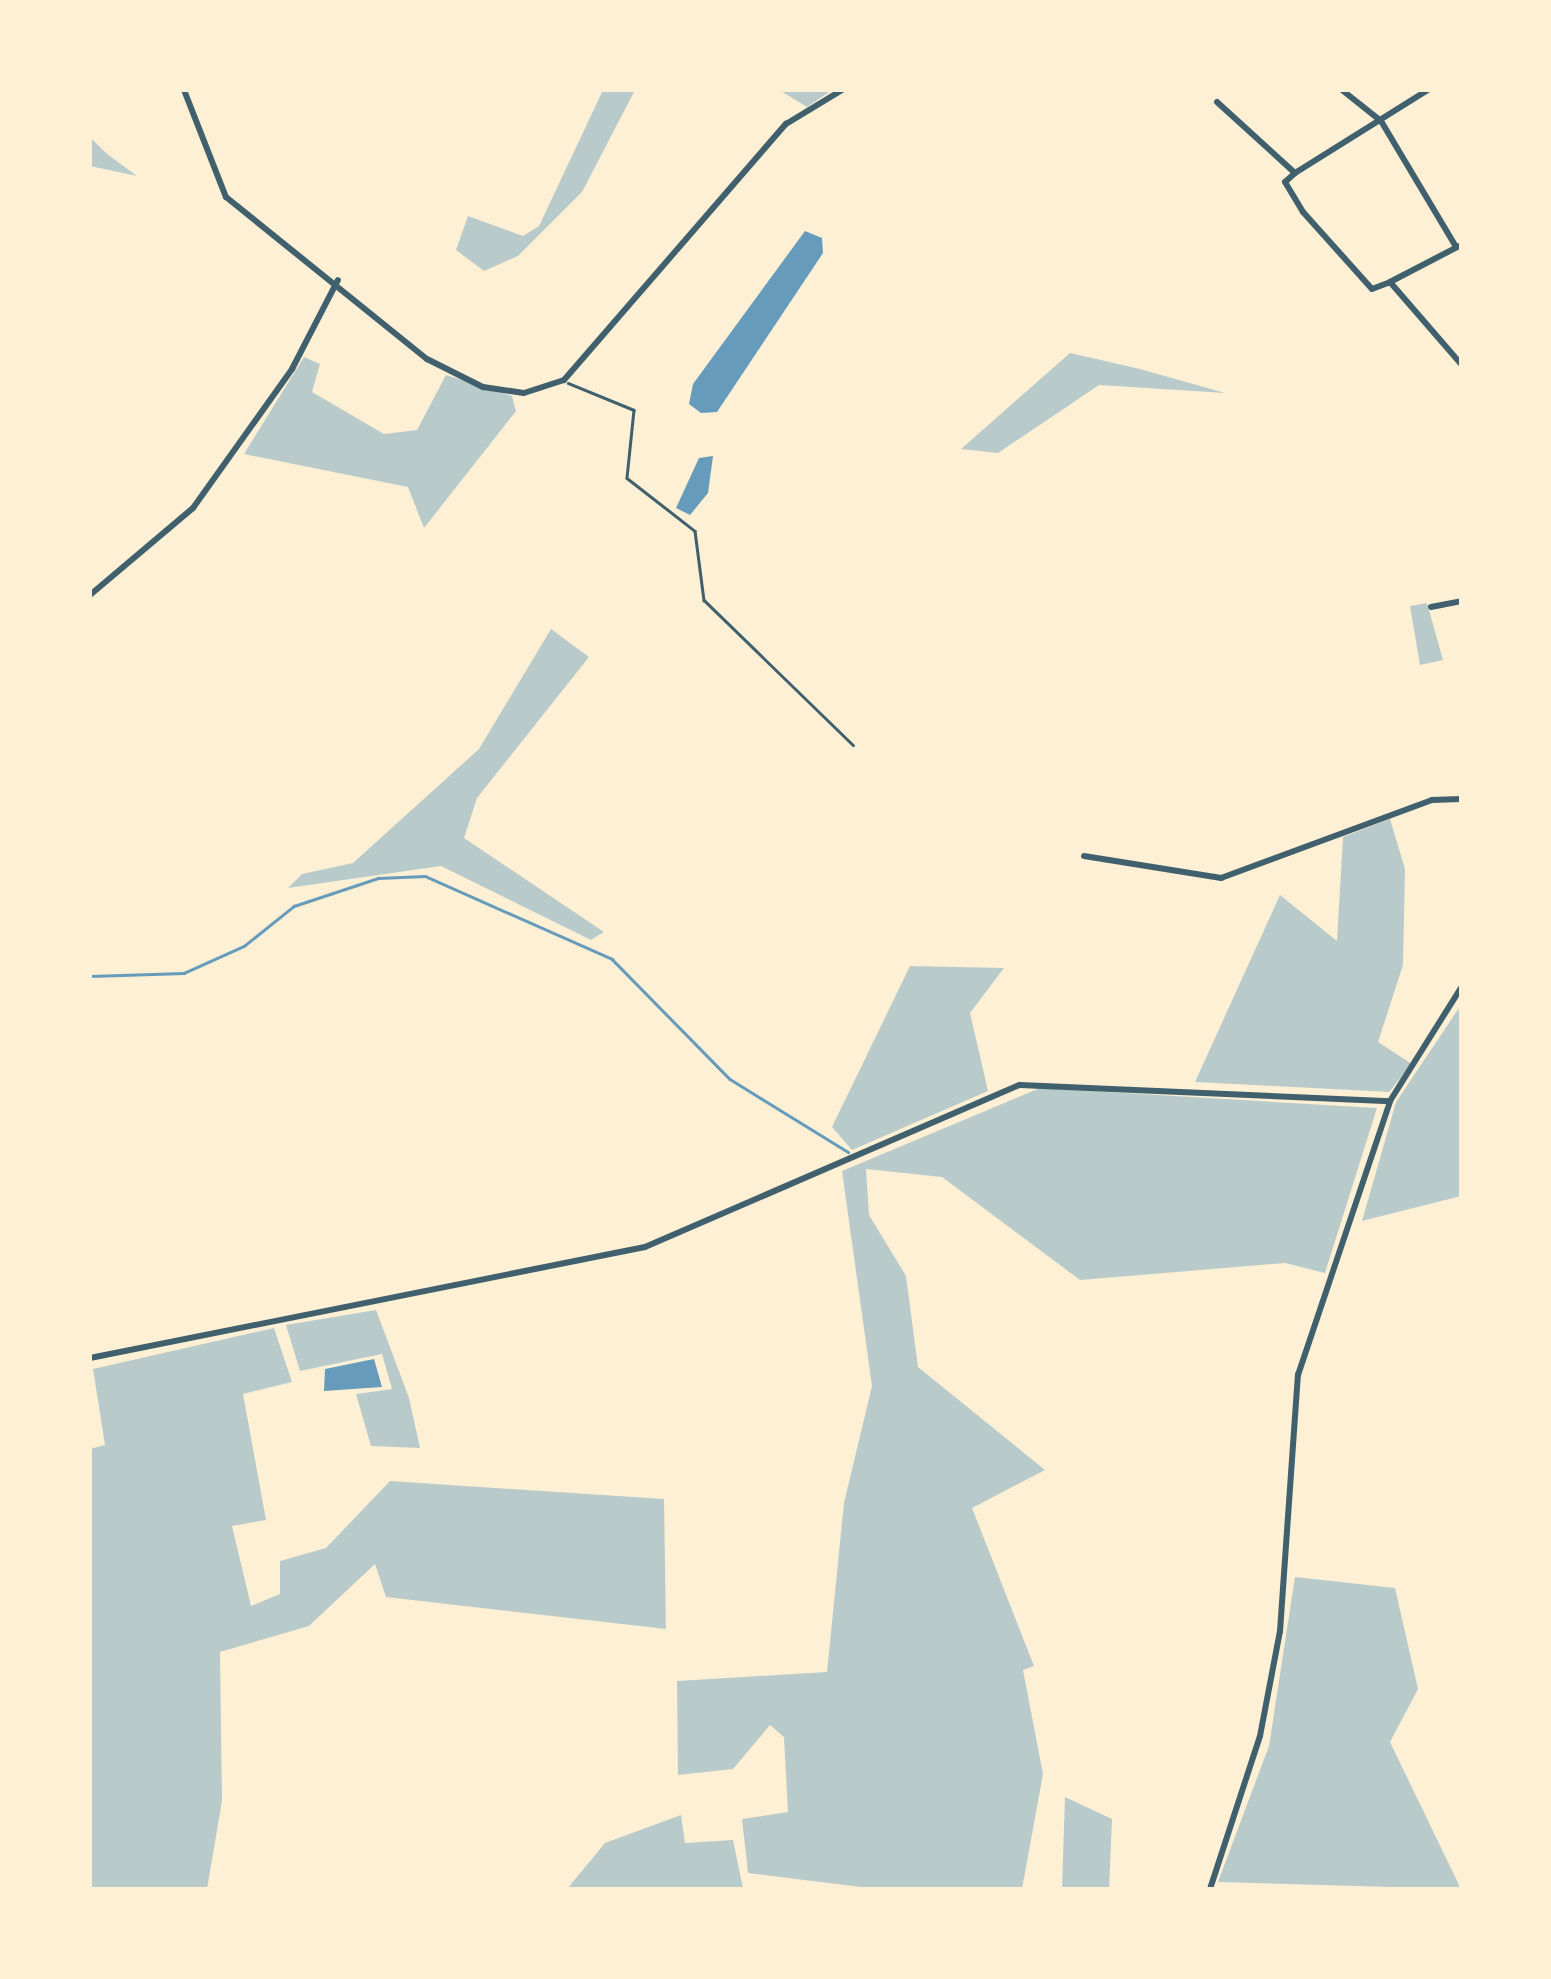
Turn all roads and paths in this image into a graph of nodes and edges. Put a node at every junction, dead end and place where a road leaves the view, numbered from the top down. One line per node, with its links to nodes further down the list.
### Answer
1 (184, 90): 9 (street)
2 (842, 90): 12 (street)
3 (1342, 90): 6 (street)
4 (1428, 90): 6 (street)
5 (1217, 102): 7 (street)
6 (1381, 121): 7 (street); 8 (street)
7 (1295, 174): 10 (street)
8 (1459, 246): 10 (street)
9 (338, 280): 12 (street); 13 (street)
10 (1390, 282): 11 (street)
11 (1461, 364)
12 (564, 380): 16 (lane)
13 (90, 596)
14 (1461, 601): 15 (street)
15 (1431, 607)
16 (853, 745)
17 (1461, 798): 18 (street)
18 (1084, 856)
19 (1461, 988): 20 (street)
20 (1390, 1101): 21 (street); 22 (street)
21 (90, 1358)
22 (1210, 1889)

